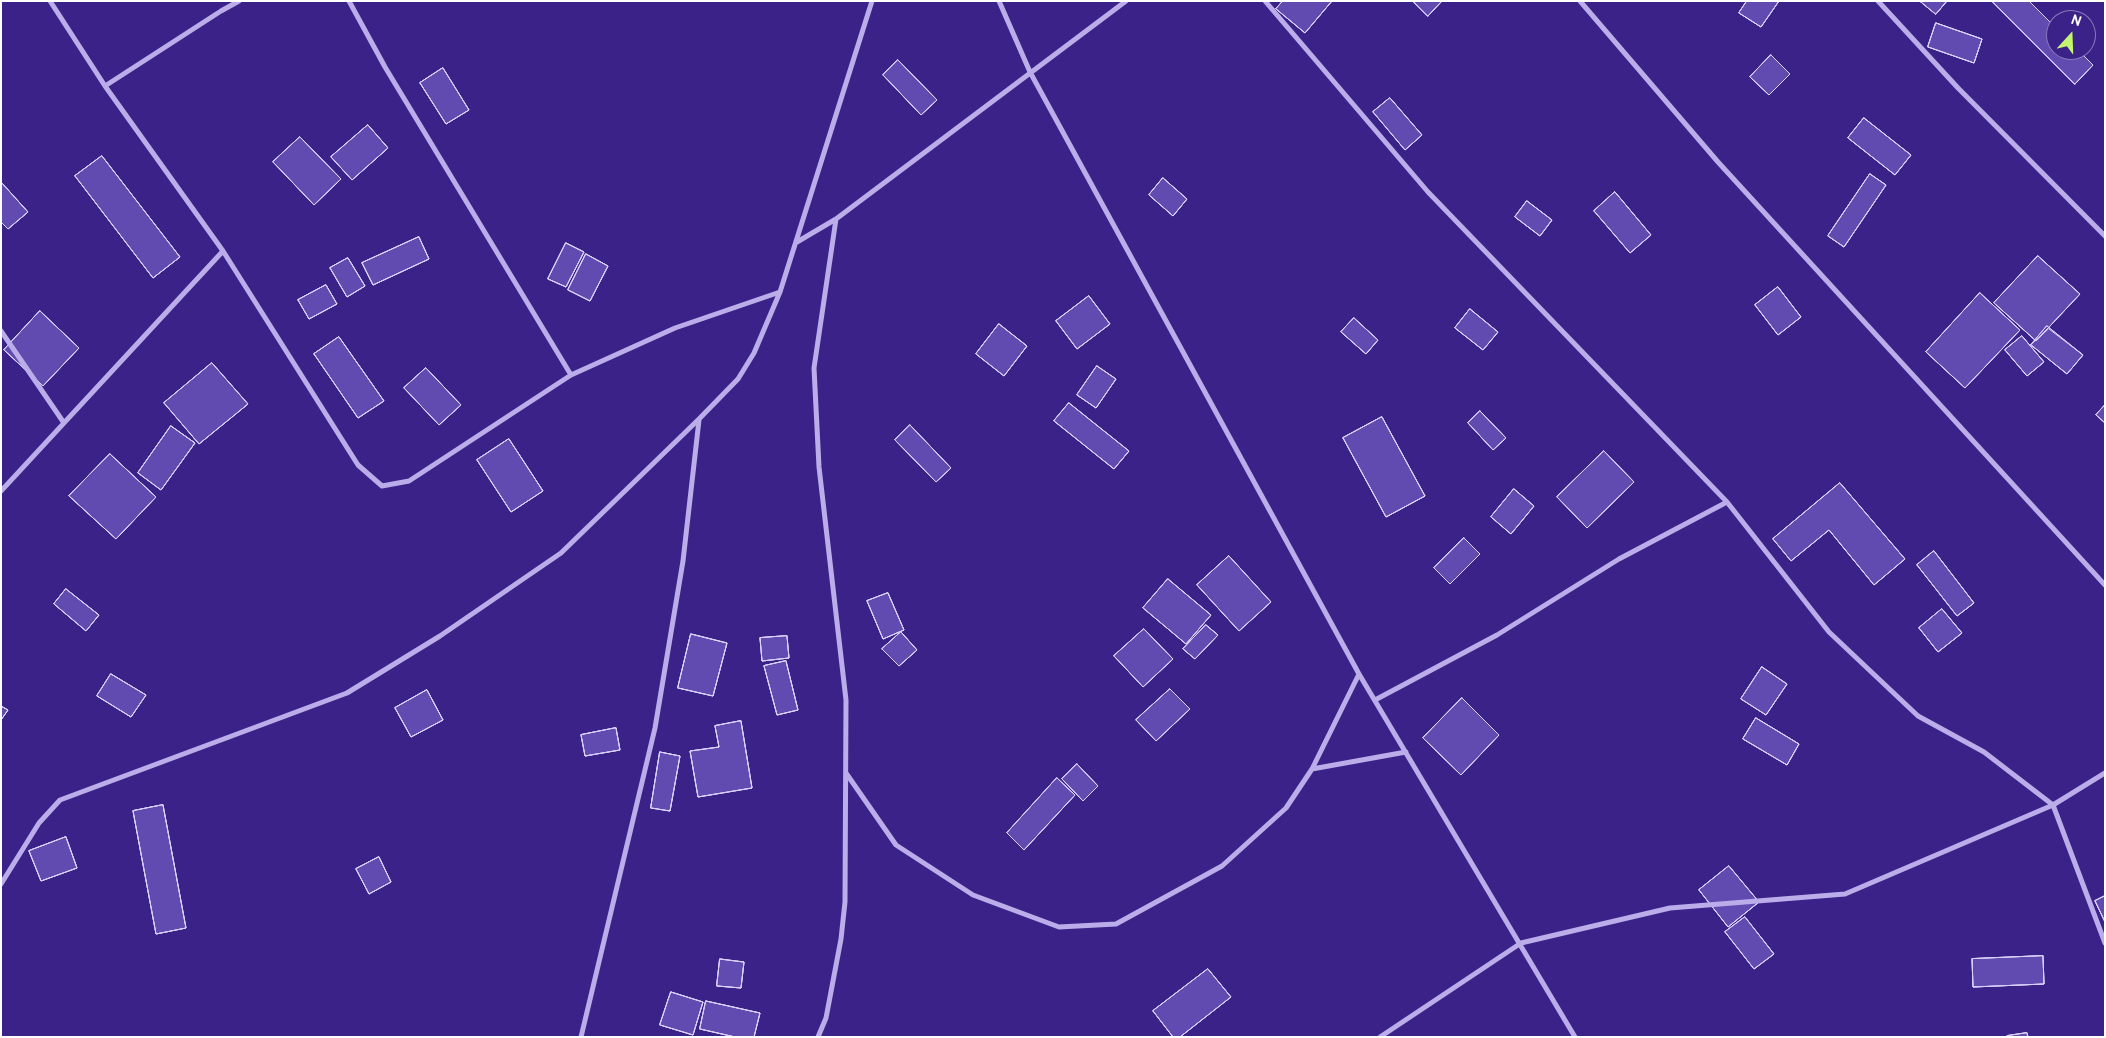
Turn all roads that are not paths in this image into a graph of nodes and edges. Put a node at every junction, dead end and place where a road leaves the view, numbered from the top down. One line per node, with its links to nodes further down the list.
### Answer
1 (50, 1): 11 (street)
2 (239, 1): 11 (street)
3 (348, 1): 18 (street)
4 (872, 1): 14 (street)
5 (999, 1): 10 (street)
6 (1126, 1): 10 (street)
7 (1265, 1): 22 (street)
8 (1580, 1): 23 (street)
9 (1878, 1): 13 (street)
10 (1030, 72): 12 (street); 24 (street)
11 (105, 86): 15 (street)
12 (836, 219): 14 (street); 28 (street)
13 (2105, 236)
14 (797, 242): 16 (street)
15 (223, 251): 18 (street); 20 (street)
16 (780, 292): 18 (street); 19 (street)
17 (1, 331): 20 (street)
18 (571, 375)
19 (699, 419): 31 (street); 34 (street)
20 (64, 424): 21 (street)
21 (1, 491)
22 (1727, 502): 25 (street); 30 (street)
23 (2105, 585)
24 (1359, 674): 25 (street); 27 (street)
25 (1375, 700): 26 (street)
26 (1406, 752): 27 (street); 32 (street)
27 (1312, 769): 28 (street)
28 (845, 772): 35 (street)
29 (2105, 773): 30 (street)
30 (2053, 805): 32 (street); 33 (street)
31 (1, 884)
32 (1521, 943): 36 (street); 37 (street)
33 (2105, 943)
34 (581, 1037)
35 (818, 1037)
36 (1380, 1037)
37 (1575, 1037)

